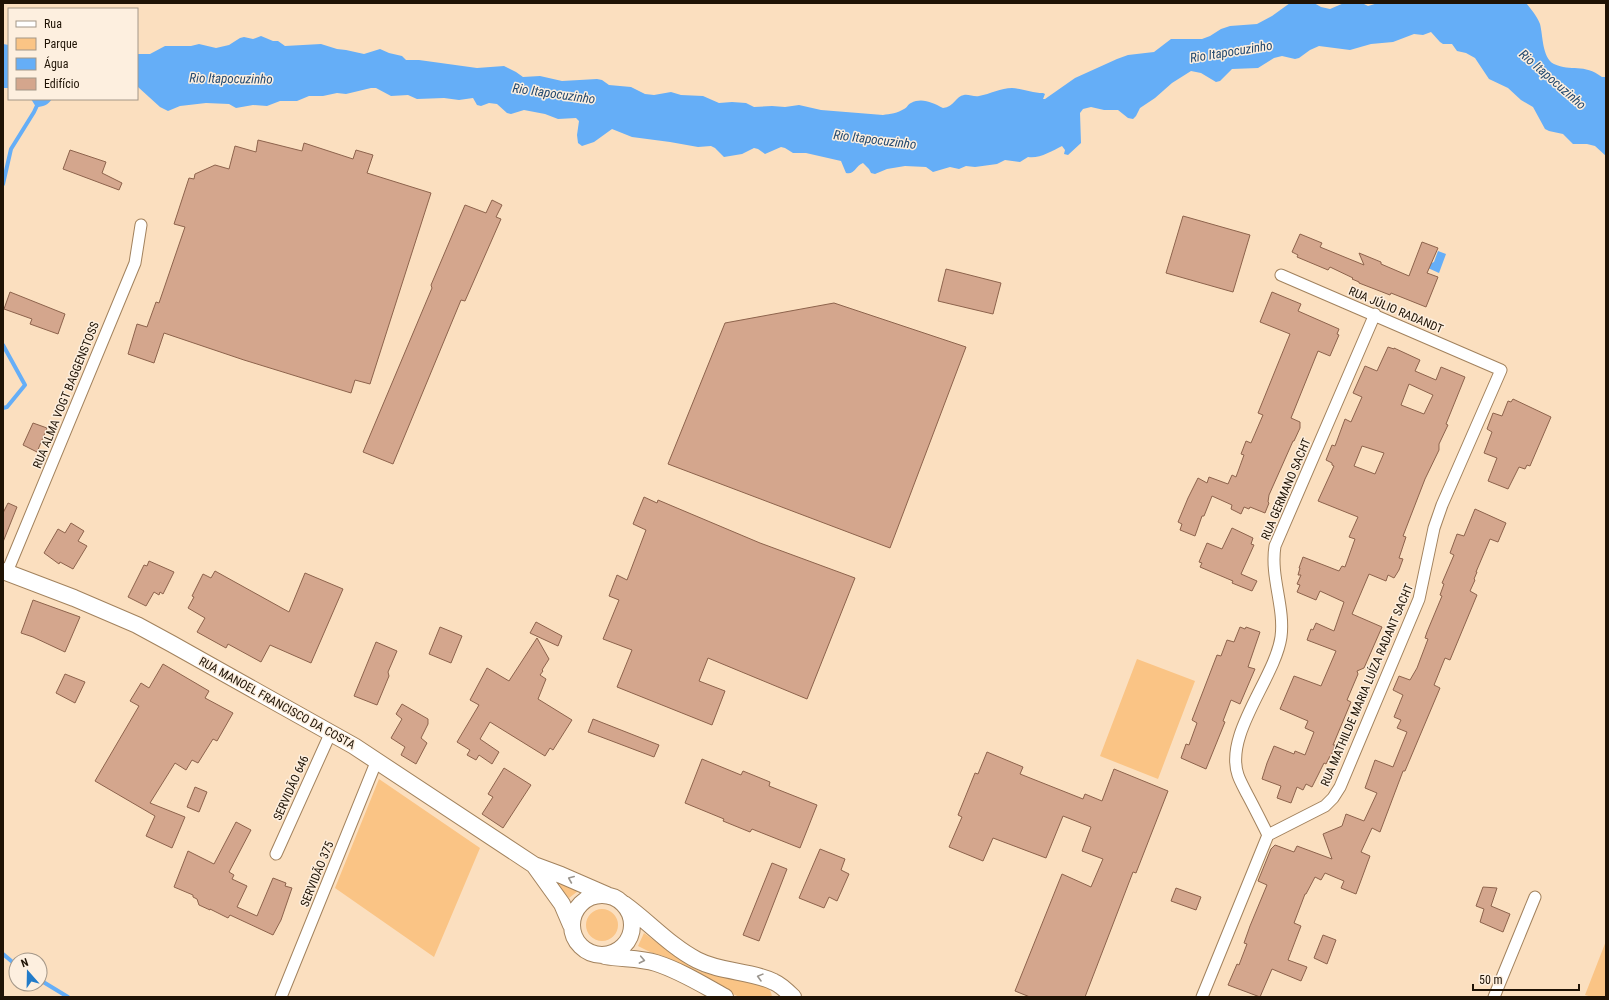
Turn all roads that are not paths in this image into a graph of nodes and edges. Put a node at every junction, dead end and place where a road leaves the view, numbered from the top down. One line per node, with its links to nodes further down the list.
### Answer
1 (141, 225): 5 (street, RUA ALMA VOGT BAGGENSTOSS)
2 (1281, 275): 3 (street, RUA JÚLIO RADANDT)
3 (1375, 314): 4 (street, RUA JÚLIO RADANDT); 8 (street, RUA GERMANO SACHT)
4 (1501, 370): 8 (street, RUA MATHILDE MARIA LUÍZA RADANT SACHT)
5 (5, 572): 6 (main road, RUA MANOEL FRANCISCO DA COSTA)
6 (331, 732): 7 (main road, RUA MANOEL FRANCISCO DA COSTA); 9 (street, SERVIDÃO 646)
7 (377, 760): 10 (main road, RUA MANOEL FRANCISCO DA COSTA); 17 (street, SERVIDÃO 375)
8 (1268, 834): 19 (street)
9 (276, 854)
10 (534, 865): 11 (main road, RUA MANOEL FRANCISCO DA COSTA, one-way to 10); 14 (main road, RUA MANOEL FRANCISCO DA COSTA)
11 (607, 895): 13 (main road); 14 (main road)
12 (1535, 897): 20 (street)
13 (624, 904): 15 (main road); 16 (main road, one-way to 13)
14 (571, 925): 15 (main road)
15 (603, 956): 18 (main road, one-way to 18)
16 (790, 996)
17 (281, 997)
18 (725, 997)
19 (1202, 997)
20 (1494, 997)

